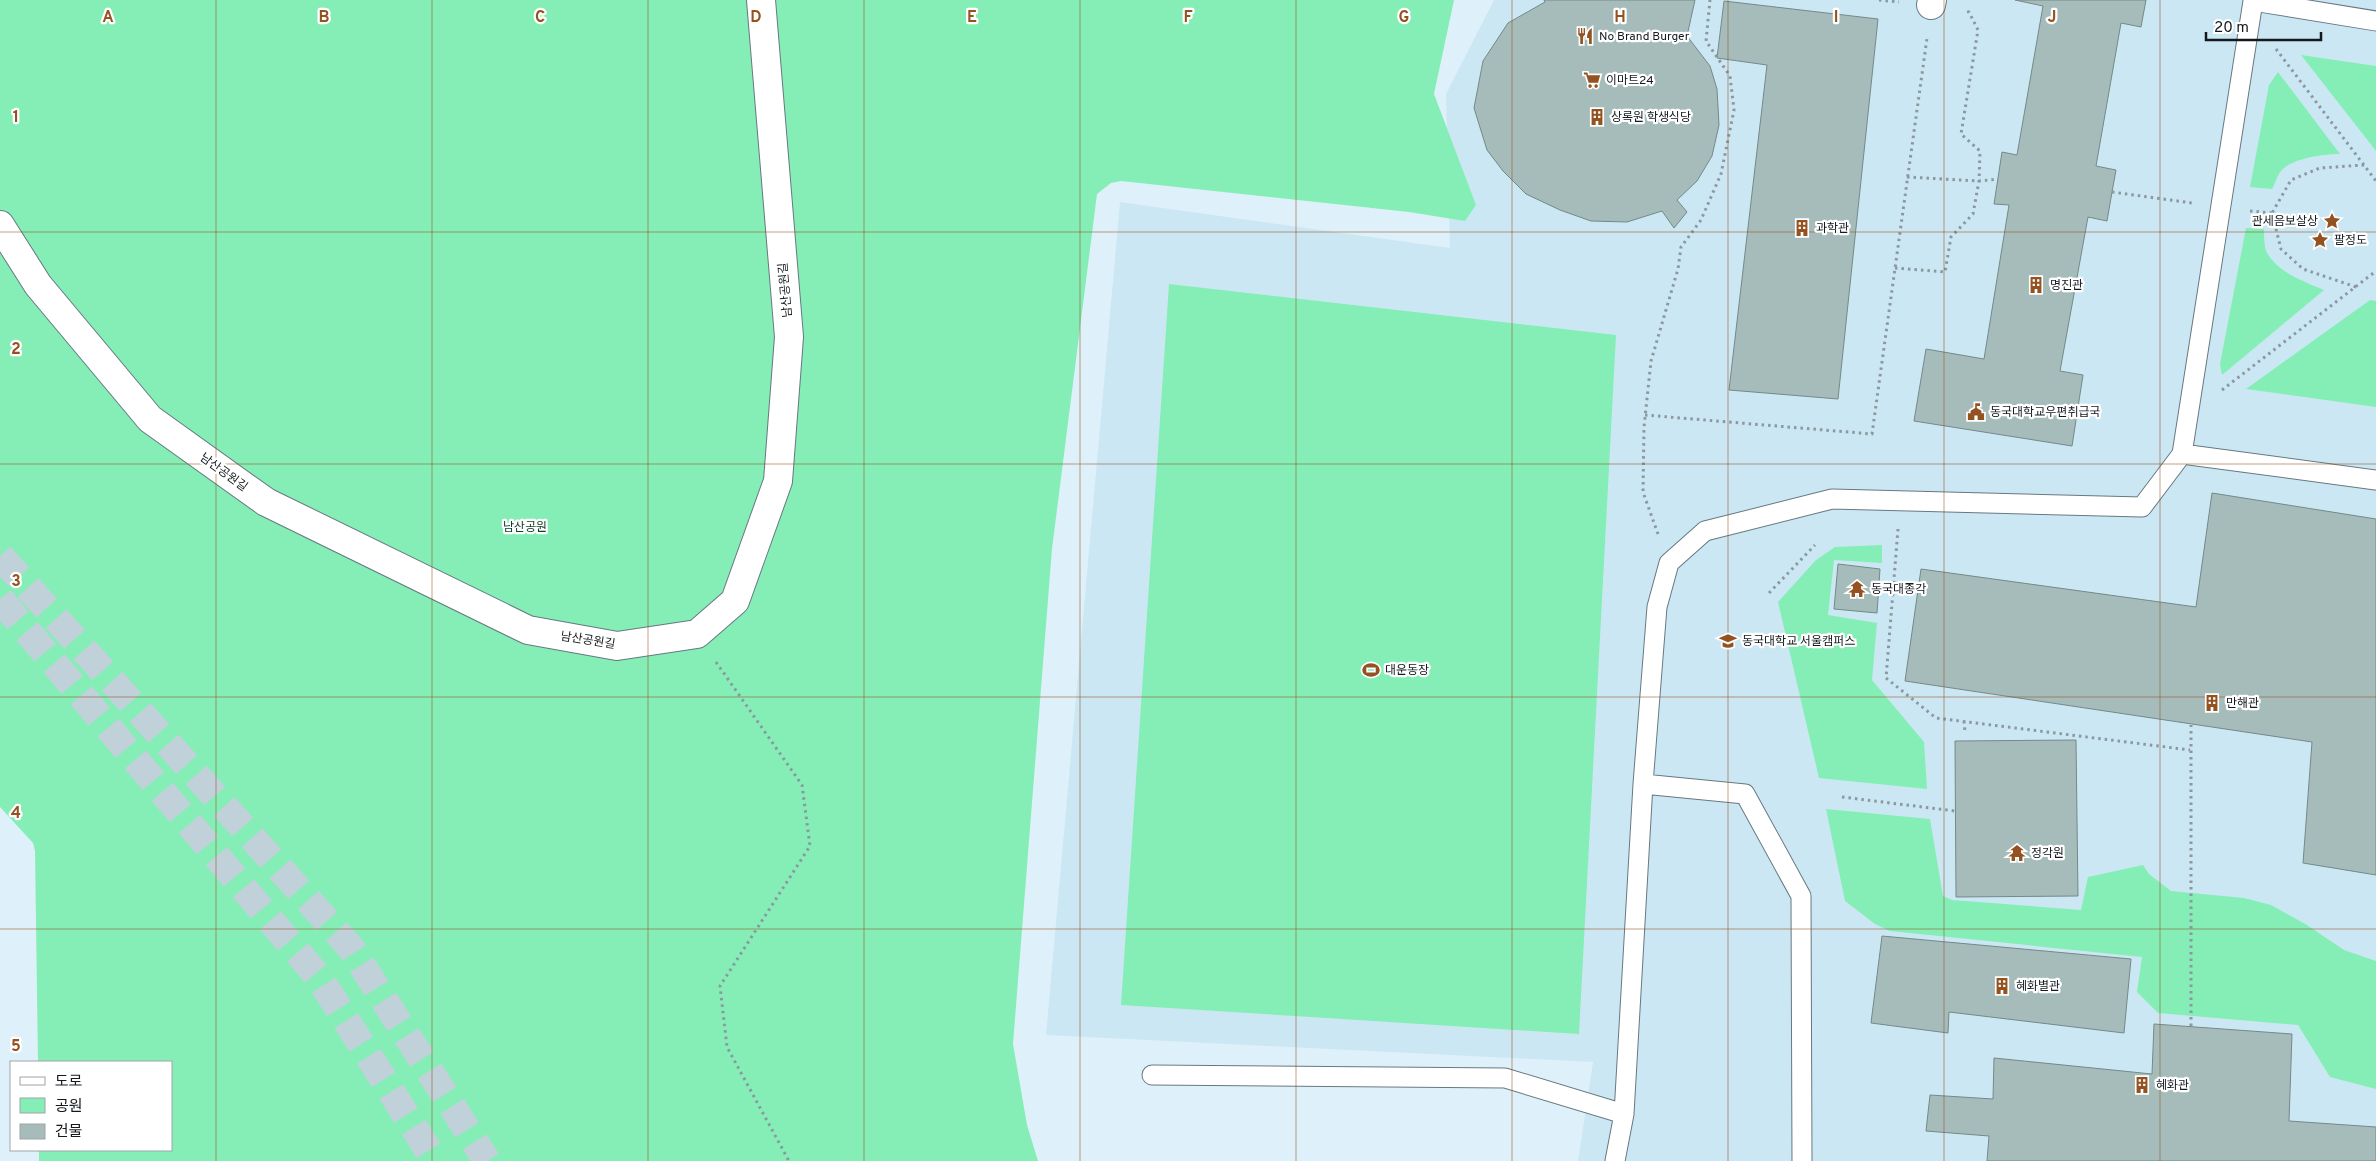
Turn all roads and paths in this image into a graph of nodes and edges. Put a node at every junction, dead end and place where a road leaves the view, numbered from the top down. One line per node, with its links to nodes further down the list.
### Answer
1 (761, 0): 27 (street, 남산공원길)
2 (1710, 0): 20 (path)
3 (1880, 0): 5 (path)
4 (2253, 0): 6 (lane); 7 (lane)
5 (1931, 2): 9 (path); 11 (path)
6 (2376, 21)
7 (2246, 45): 8 (path); 19 (lane)
8 (2364, 165): 12 (path); 18 (path)
9 (1908, 177): 11 (path); 16 (path)
10 (1998, 179): 11 (path)
11 (1979, 181): 16 (path)
12 (2376, 181)
13 (2112, 192): 14 (path)
14 (2194, 203)
15 (0, 226): 27 (street, 남산공원길)
16 (1895, 268): 20 (path)
17 (2376, 271): 18 (path)
18 (2356, 287): 19 (path)
19 (2192, 389): 21 (lane)
20 (1646, 415): 25 (path)
21 (2182, 454): 22 (lane); 23 (lane)
22 (2376, 480)
23 (1900, 501): 25 (lane); 28 (path)
24 (1815, 545): 26 (path)
25 (1669, 563): 32 (lane)
26 (1769, 593)
27 (697, 634): 38 (path)
28 (1964, 721): 30 (path); 31 (path)
29 (2192, 724): 31 (path)
30 (1965, 732)
31 (2190, 750): 35 (path)
32 (1643, 784): 37 (lane); 40 (lane)
33 (1842, 797): 34 (path)
34 (1955, 811)
35 (2191, 1026)
36 (1152, 1075): 37 (lane)
37 (1624, 1114): 39 (lane)
38 (789, 1161)
39 (1615, 1161)
40 (1802, 1161)

